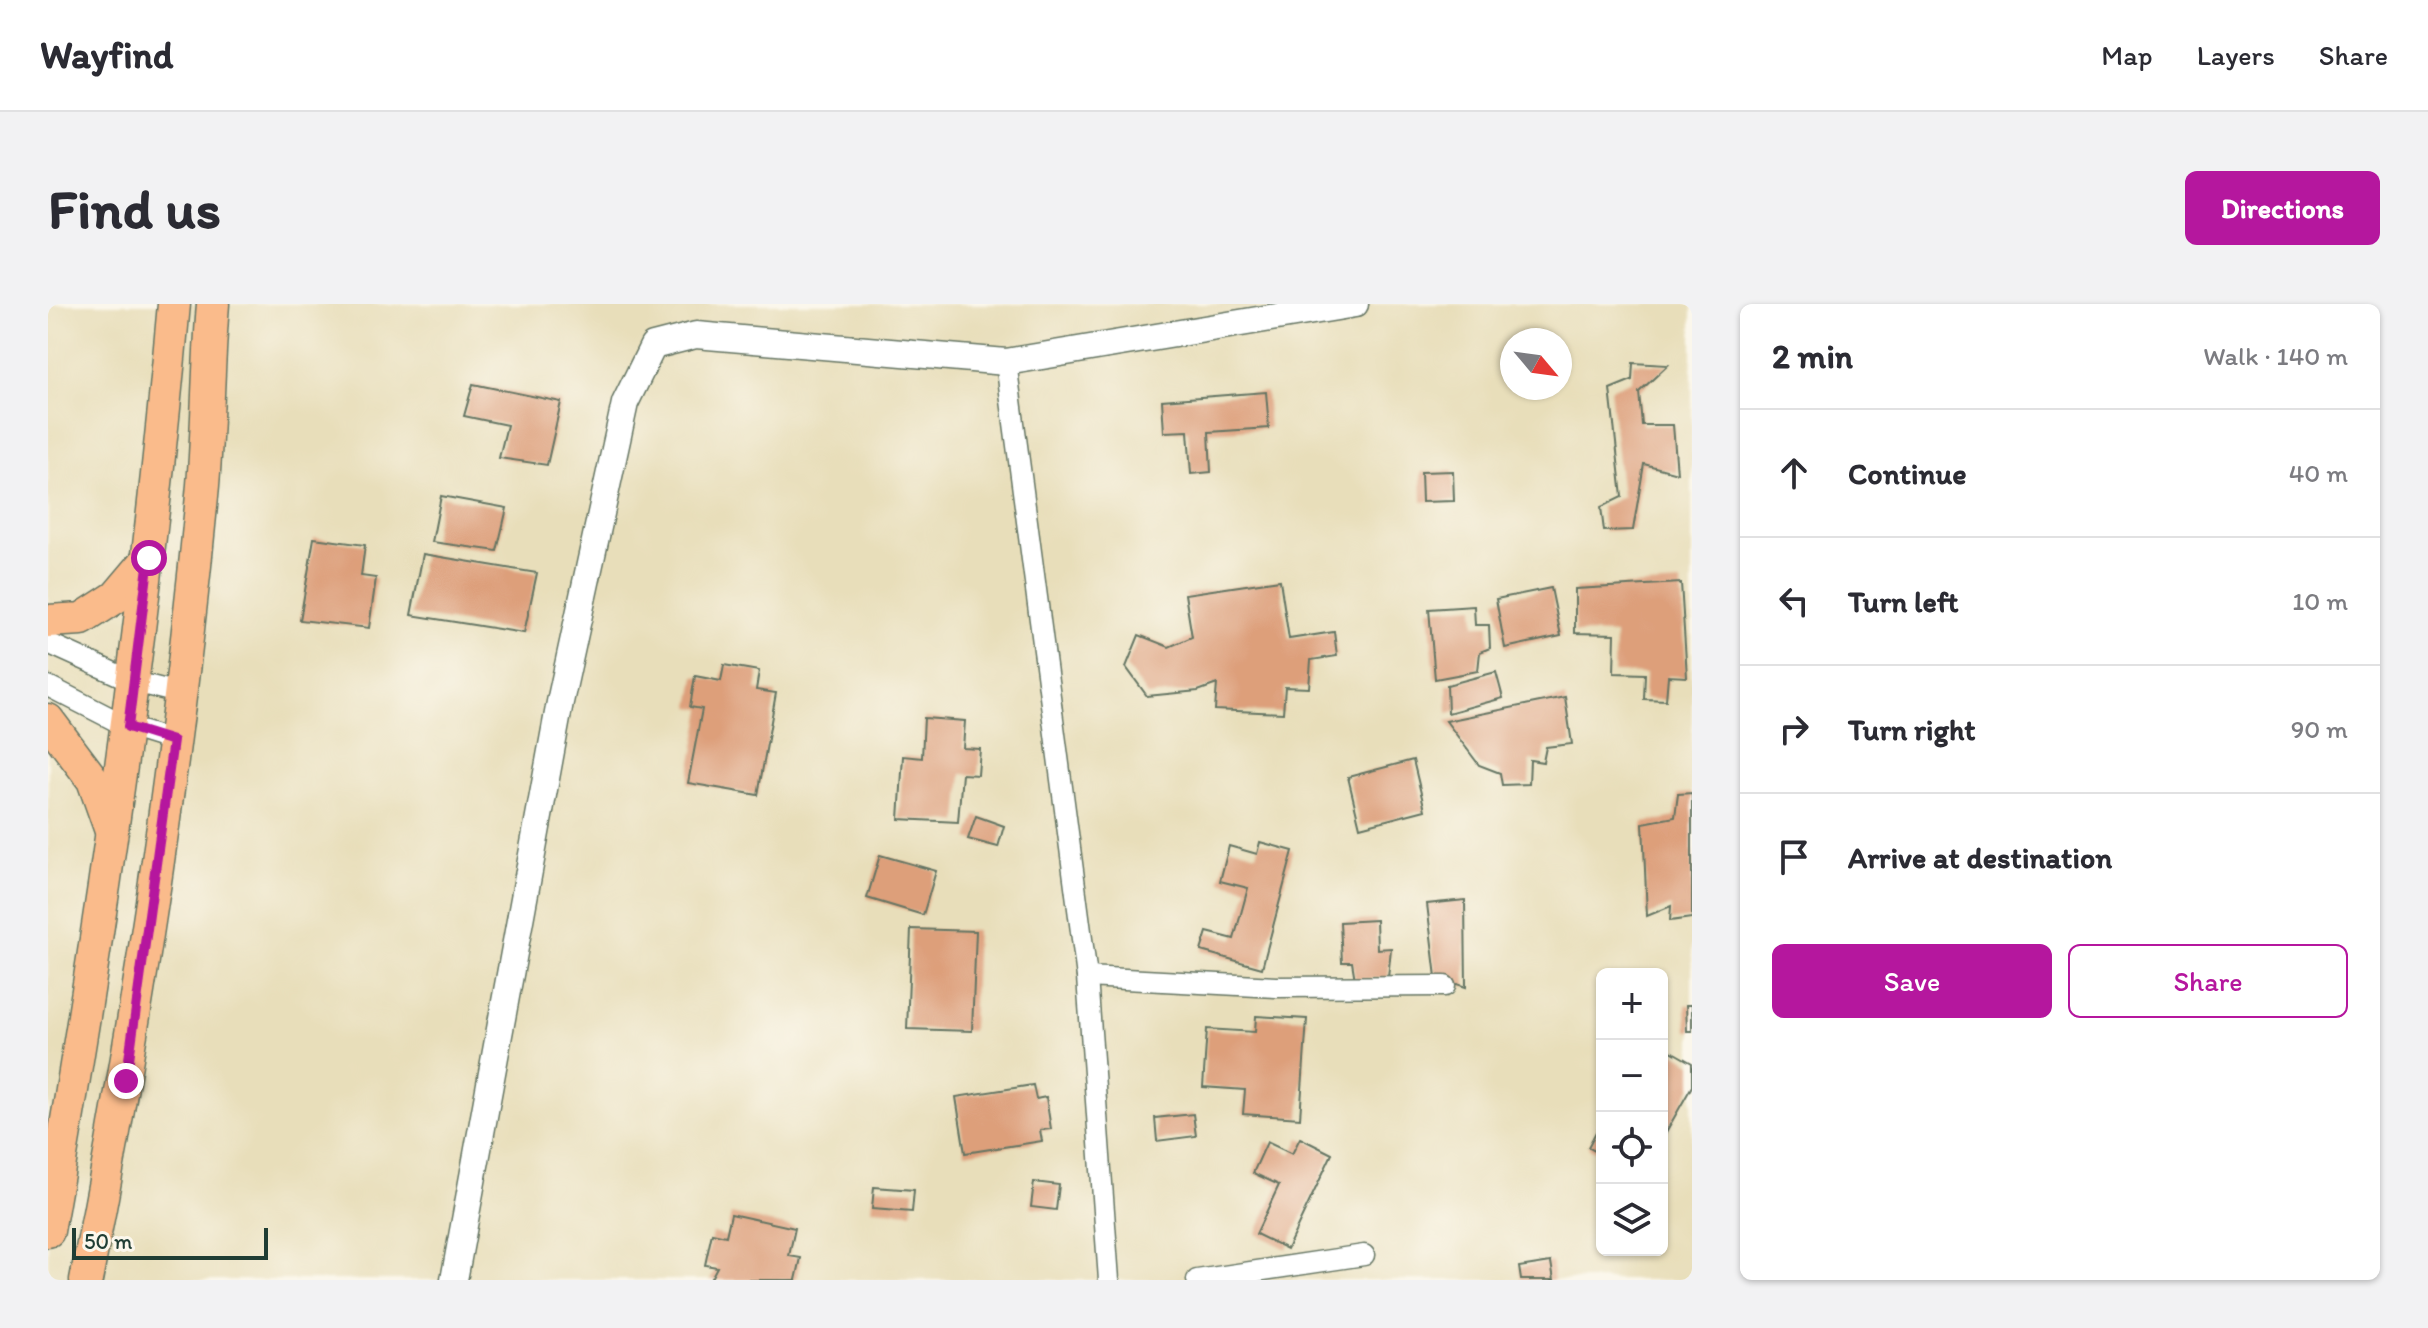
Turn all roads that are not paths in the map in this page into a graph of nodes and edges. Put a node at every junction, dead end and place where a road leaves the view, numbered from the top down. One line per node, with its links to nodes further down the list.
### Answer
1 (174, 304): 5 (main road)
2 (1355, 304): 4 (street)
3 (214, 307): 10 (main road)
4 (1006, 362): 15 (street); 20 (street)
5 (149, 558): 6 (main road); 8 (main road)
6 (48, 621)
7 (48, 643): 8 (street)
8 (134, 682): 10 (street); 12 (main road)
9 (48, 686): 12 (street)
10 (179, 693): 13 (main road)
11 (48, 720): 14 (main road)
12 (128, 727): 13 (street); 14 (main road)
13 (173, 741): 19 (main road)
14 (113, 836): 17 (main road)
15 (1087, 977): 16 (street); 21 (street)
16 (1445, 986)
17 (48, 1231)
18 (1364, 1255): 22 (street)
19 (86, 1280)
20 (454, 1280)
21 (1109, 1280)
22 (1197, 1280)

